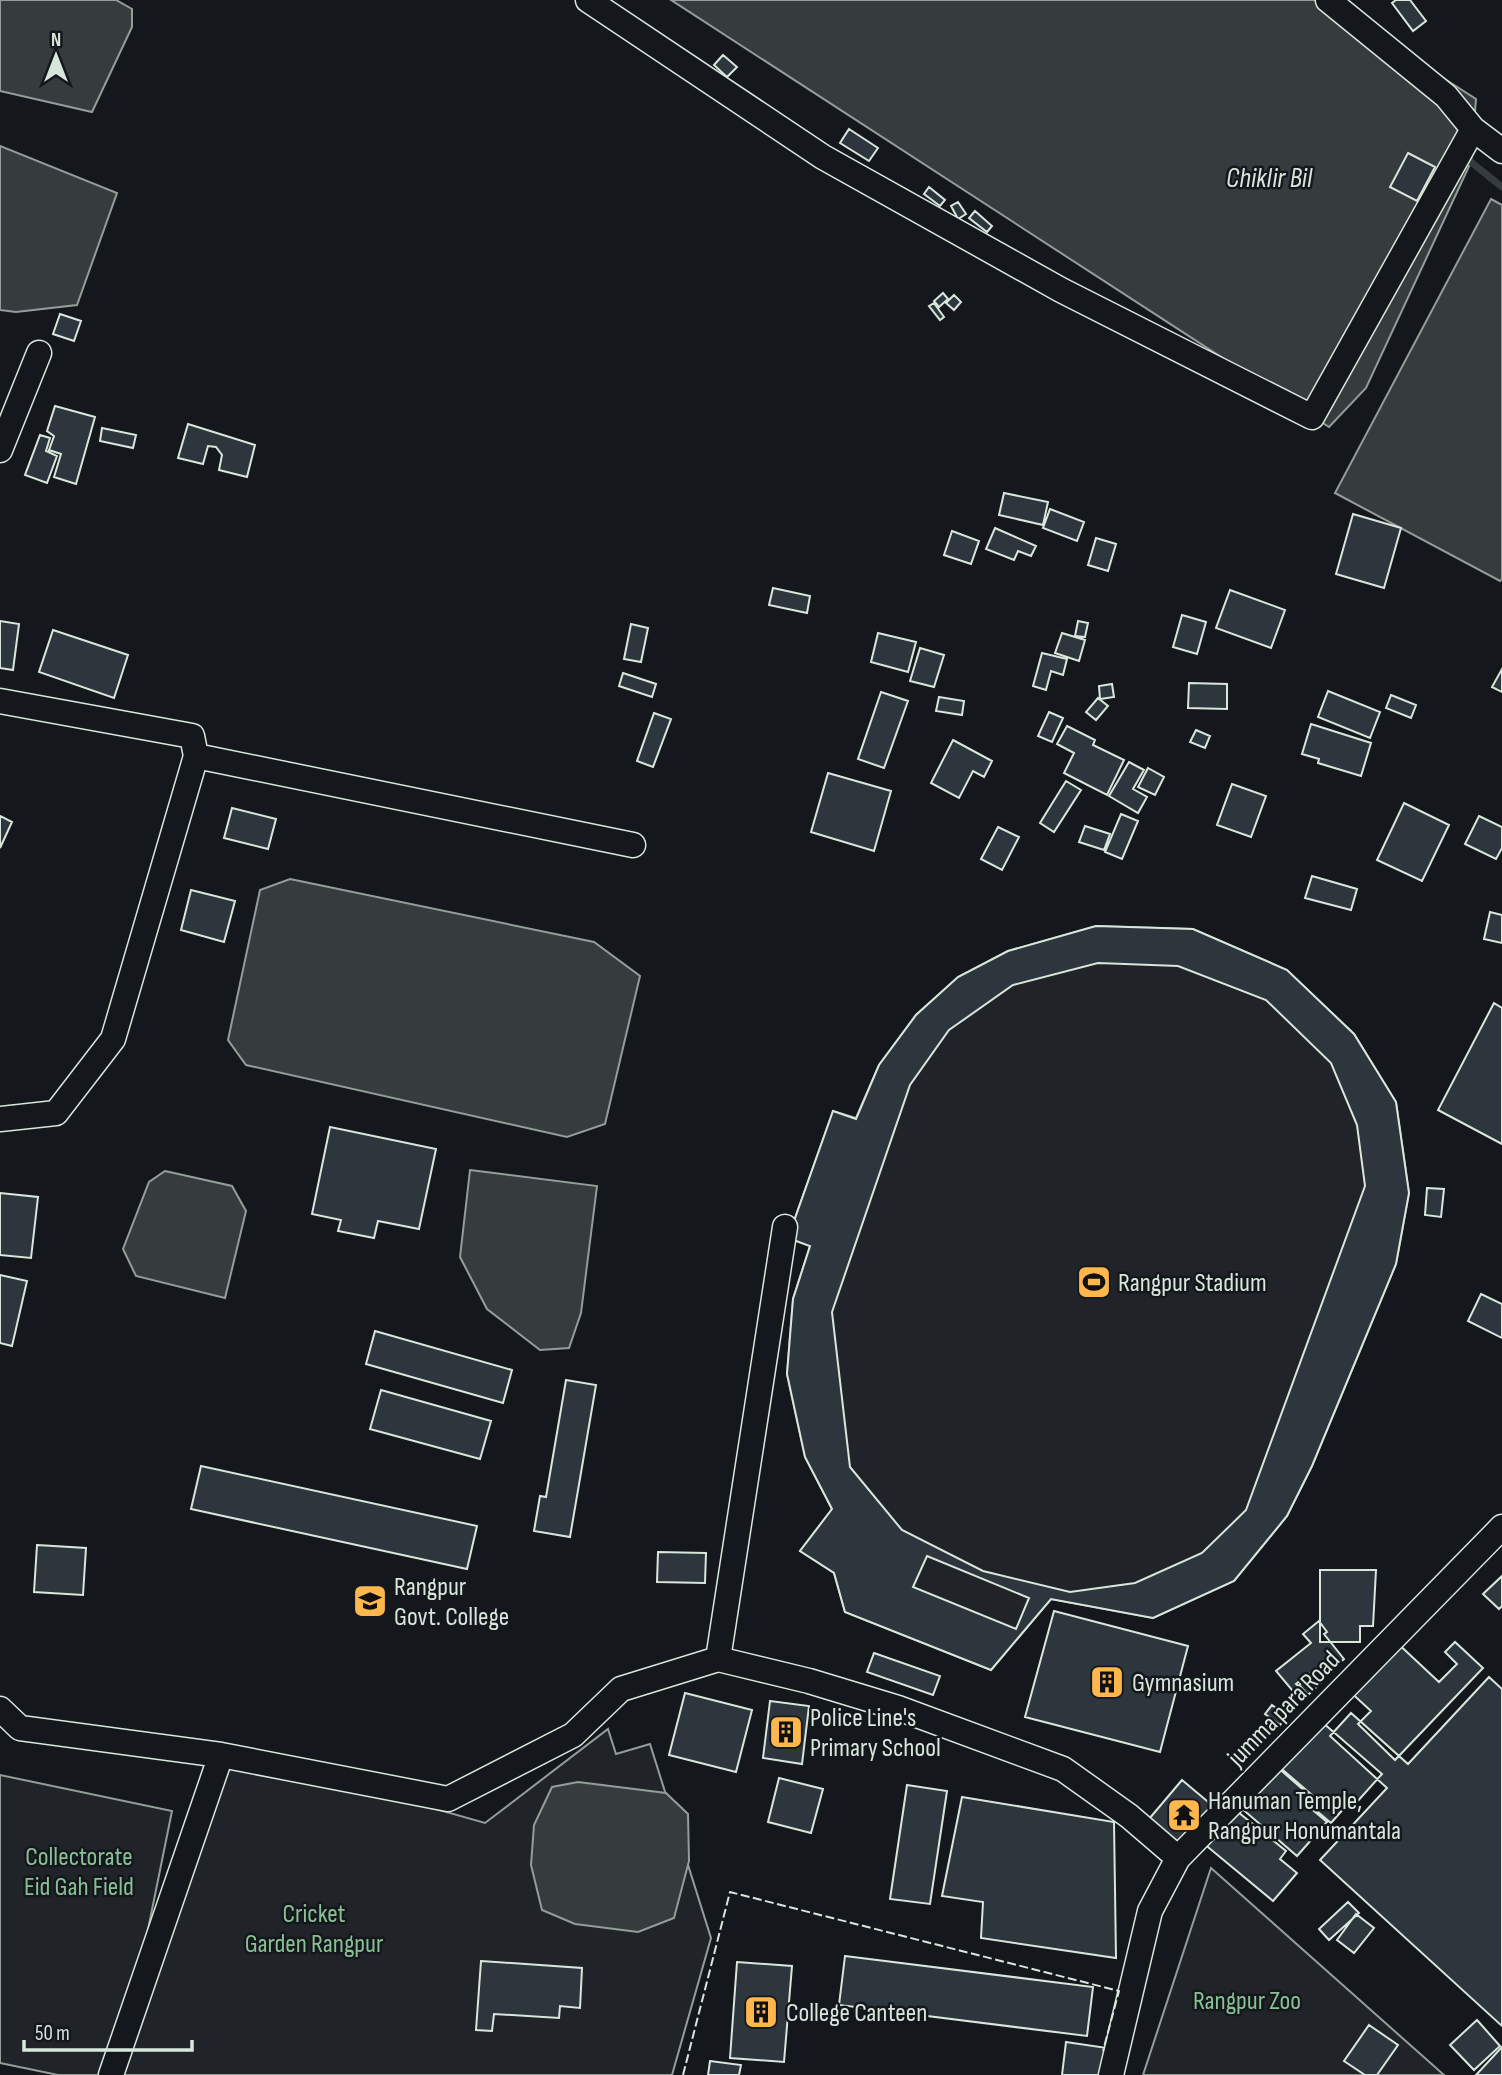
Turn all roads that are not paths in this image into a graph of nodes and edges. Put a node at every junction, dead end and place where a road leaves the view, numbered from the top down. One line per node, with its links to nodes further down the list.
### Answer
1 (588, 0): 3 (street)
2 (1328, 0): 3 (street)
3 (1474, 129): 4 (street)
4 (1502, 151)
5 (39, 353): 6 (street)
6 (0, 450)
7 (0, 701): 8 (street)
8 (196, 756): 9 (street); 10 (street)
9 (633, 845)
10 (0, 1119)
11 (785, 1227): 13 (street)
12 (1502, 1527): 16 (street, jumma para Road)
13 (718, 1659): 15 (street); 16 (street)
14 (0, 1709): 15 (street)
15 (221, 1755): 17 (street)
16 (1178, 1858): 18 (street, jumma para Road)
17 (111, 2075)
18 (1111, 2075)

